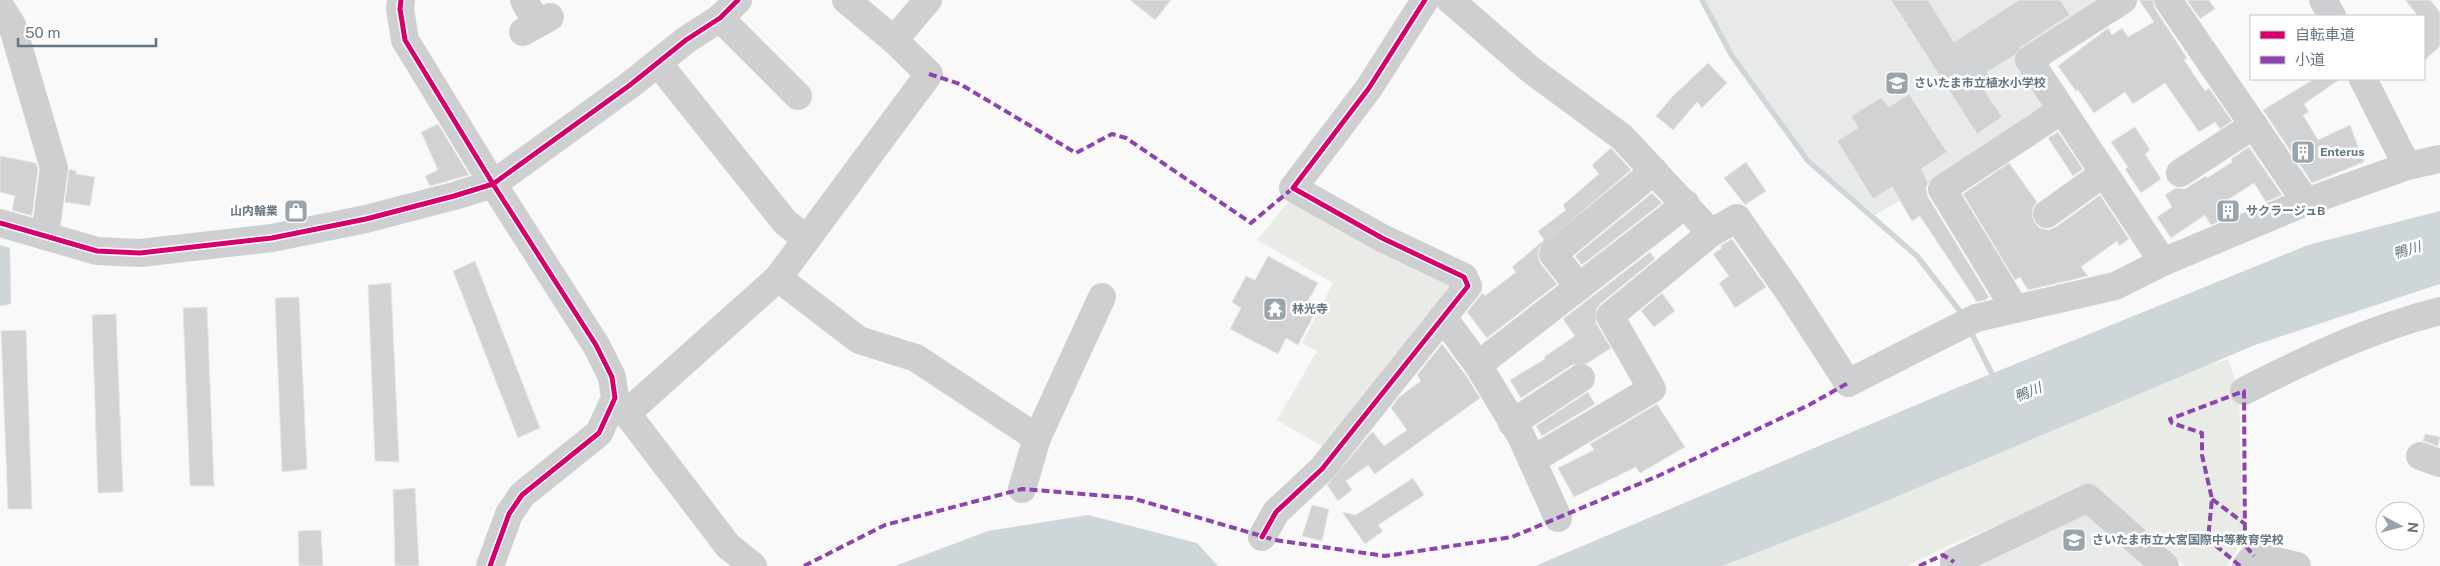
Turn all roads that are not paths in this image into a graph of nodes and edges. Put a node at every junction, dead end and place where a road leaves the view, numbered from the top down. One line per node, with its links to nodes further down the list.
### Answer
1 (401, 0): 25 (street)
2 (524, 0): 13 (street)
3 (846, 0): 14 (street)
4 (928, 0): 14 (street)
5 (1425, 0): 39 (street)
6 (1450, 0): 22 (street)
7 (2168, 0): 19 (street)
8 (2323, 0): 12 (street)
9 (2114, 2): 18 (street)
10 (0, 6): 31 (street)
11 (729, 9): 15 (street); 17 (street)
12 (2331, 15)
13 (537, 24)
14 (894, 40): 32 (street)
15 (658, 62): 25 (street); 32 (street)
16 (2364, 80): 21 (street)
17 (798, 96)
18 (2062, 110): 23 (street); 37 (street)
19 (2254, 125): 24 (street); 26 (street)
20 (2440, 159): 21 (street)
21 (2407, 166): 26 (street)
22 (1654, 171): 27 (street); 35 (street)
23 (2104, 173): 28 (street); 33 (street)
24 (2180, 173)
25 (493, 184): 31 (street); 43 (street)
26 (2306, 202): 33 (street)
27 (1686, 204): 30 (street); 35 (street)
28 (2046, 214)
29 (0, 223): 31 (street)
30 (1711, 233): 37 (street); 46 (street)
31 (45, 236)
32 (806, 240): 34 (street)
33 (2163, 262): 37 (street)
34 (778, 278): 43 (street); 45 (street)
35 (1578, 287): 40 (street)
36 (1102, 297): 45 (street)
37 (2016, 309)
38 (2440, 311): 42 (street)
39 (1443, 317): 40 (street); 49 (street)
40 (1478, 365): 44 (street)
41 (1581, 378): 44 (street)
42 (2244, 391)
43 (622, 405): 50 (street); 51 (street)
44 (1512, 423): 46 (street)
45 (1037, 438): 47 (street)
46 (1532, 460): 48 (street)
47 (1022, 489)
48 (1558, 518)
49 (1262, 537)
50 (490, 566)
51 (753, 566)
52 (1955, 566): 53 (street)
53 (2165, 566)
54 (2246, 566): 55 (street)
55 (2297, 566)

